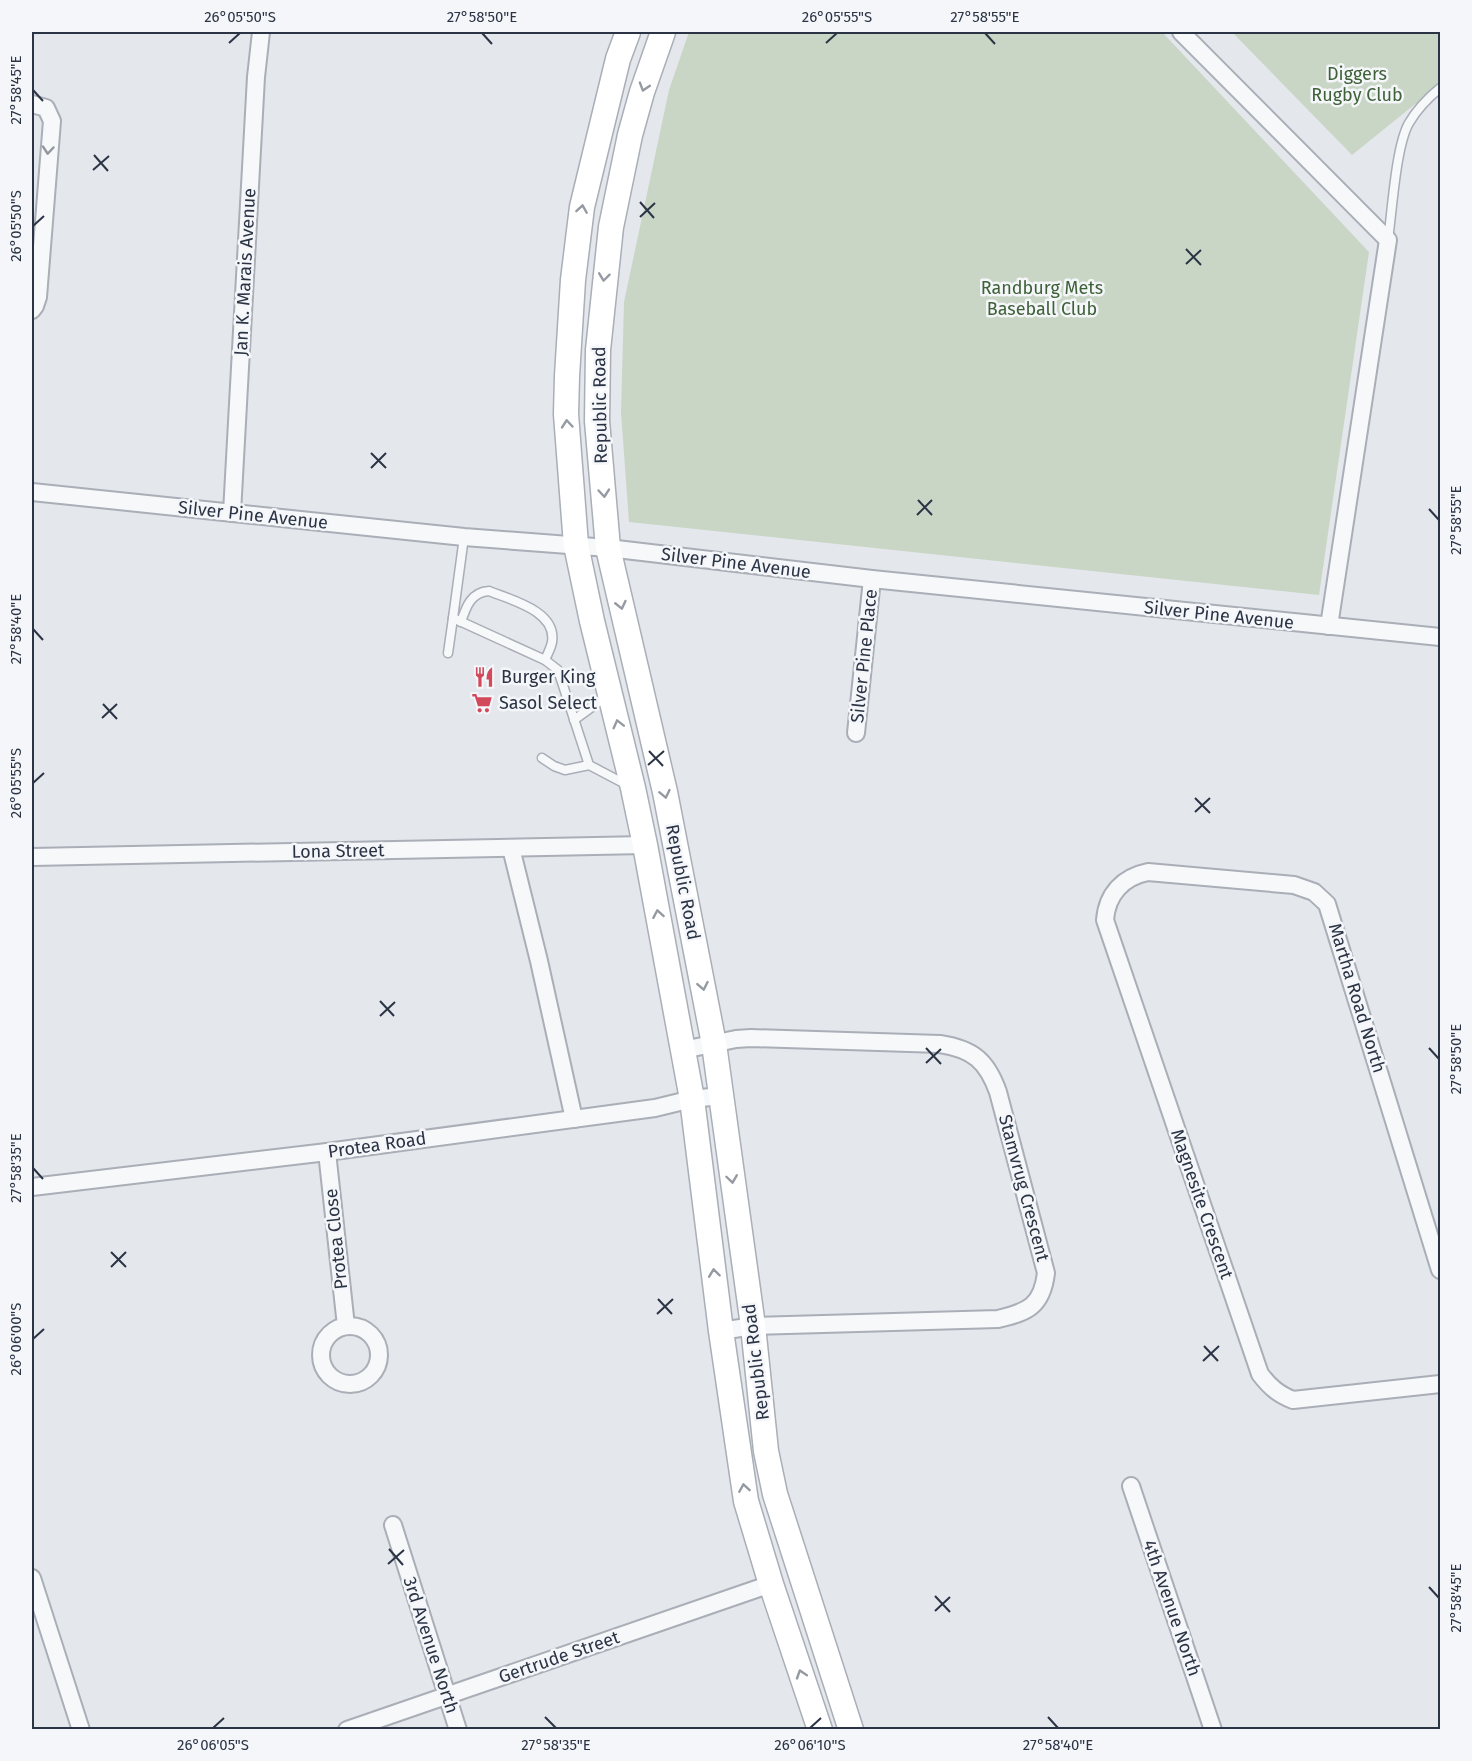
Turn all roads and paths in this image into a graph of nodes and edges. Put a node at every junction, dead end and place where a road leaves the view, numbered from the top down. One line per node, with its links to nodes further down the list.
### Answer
1 (261, 32): 10 (street, Jan K. Marais Avenue)
2 (628, 32): 12 (main road, Republic Road, one-way to 2)
3 (663, 32): 13 (main road, Republic Road, one-way to 13)
4 (1181, 32): 7 (street)
5 (1440, 88): 7 (lane)
6 (32, 104): 8 (street, one-way to 8)
7 (1388, 240): 16 (street)
8 (32, 310)
9 (32, 492): 10 (street, Silver Pine Avenue)
10 (231, 513): 11 (street, Silver Pine Avenue)
11 (464, 537): 12 (street, Silver Pine Avenue); 15 (lane)
12 (576, 545): 13 (street, Silver Pine Avenue); 20 (main road, Republic Road)
13 (608, 548): 14 (street, Silver Pine Avenue); 30 (main road, Republic Road, one-way to 30)
14 (872, 579): 16 (street, Silver Pine Avenue); 22 (street, Silver Pine Place)
15 (457, 620): 18 (lane); 19 (lane); 19 (lane)
16 (1329, 626): 17 (street, Silver Pine Avenue)
17 (1440, 637)
18 (448, 653)
19 (545, 660): 21 (lane)
20 (610, 694): 21 (lane); 25 (main road, Republic Road, one-way to 20)
21 (574, 720): 24 (lane)
22 (856, 733)
23 (542, 758): 24 (lane)
24 (589, 765): 25 (lane)
25 (633, 788): 26 (main road, Republic Road)
26 (645, 845): 27 (street, Lona Street); 31 (main road, Republic Road, one-way to 26)
27 (511, 848): 28 (street, Lona Street); 34 (street)
28 (32, 857)
29 (1148, 872): 37 (street, Martha Road North); 41 (street, Magnesite Crescent)
30 (714, 1044): 31 (street, Stamvrug Crescent); 32 (main road, Republic Road); 39 (street, Stamvrug Crescent)
31 (683, 1050): 33 (main road, Republic Road)
32 (720, 1096): 33 (street, Protea Road); 39 (main road, Republic Road, one-way to 39)
33 (692, 1099): 34 (street, Protea Road); 40 (main road, Republic Road, one-way to 33)
34 (574, 1119): 35 (street, Protea Road)
35 (327, 1152): 36 (street, Protea Road); 38 (street, Protea Close)
36 (32, 1187)
37 (1440, 1270)
38 (346, 1326)
39 (753, 1326): 40 (street, Stamvrug Crescent); 51 (main road, Republic Road)
40 (721, 1331): 45 (main road, Republic Road, one-way to 40)
41 (1440, 1384)
42 (1131, 1486): 52 (street, 4th Avenue North)
43 (393, 1525): 46 (street, 3rd Avenue North)
44 (32, 1578): 47 (street)
45 (771, 1584): 46 (street, Gertrude Street); 50 (main road, Republic Road, one-way to 45)
46 (447, 1696): 48 (street, Gertrude Street); 49 (street, 3rd Avenue North)
47 (81, 1730)
48 (347, 1730)
49 (459, 1730)
50 (820, 1730)
51 (851, 1730)
52 (1213, 1730)

